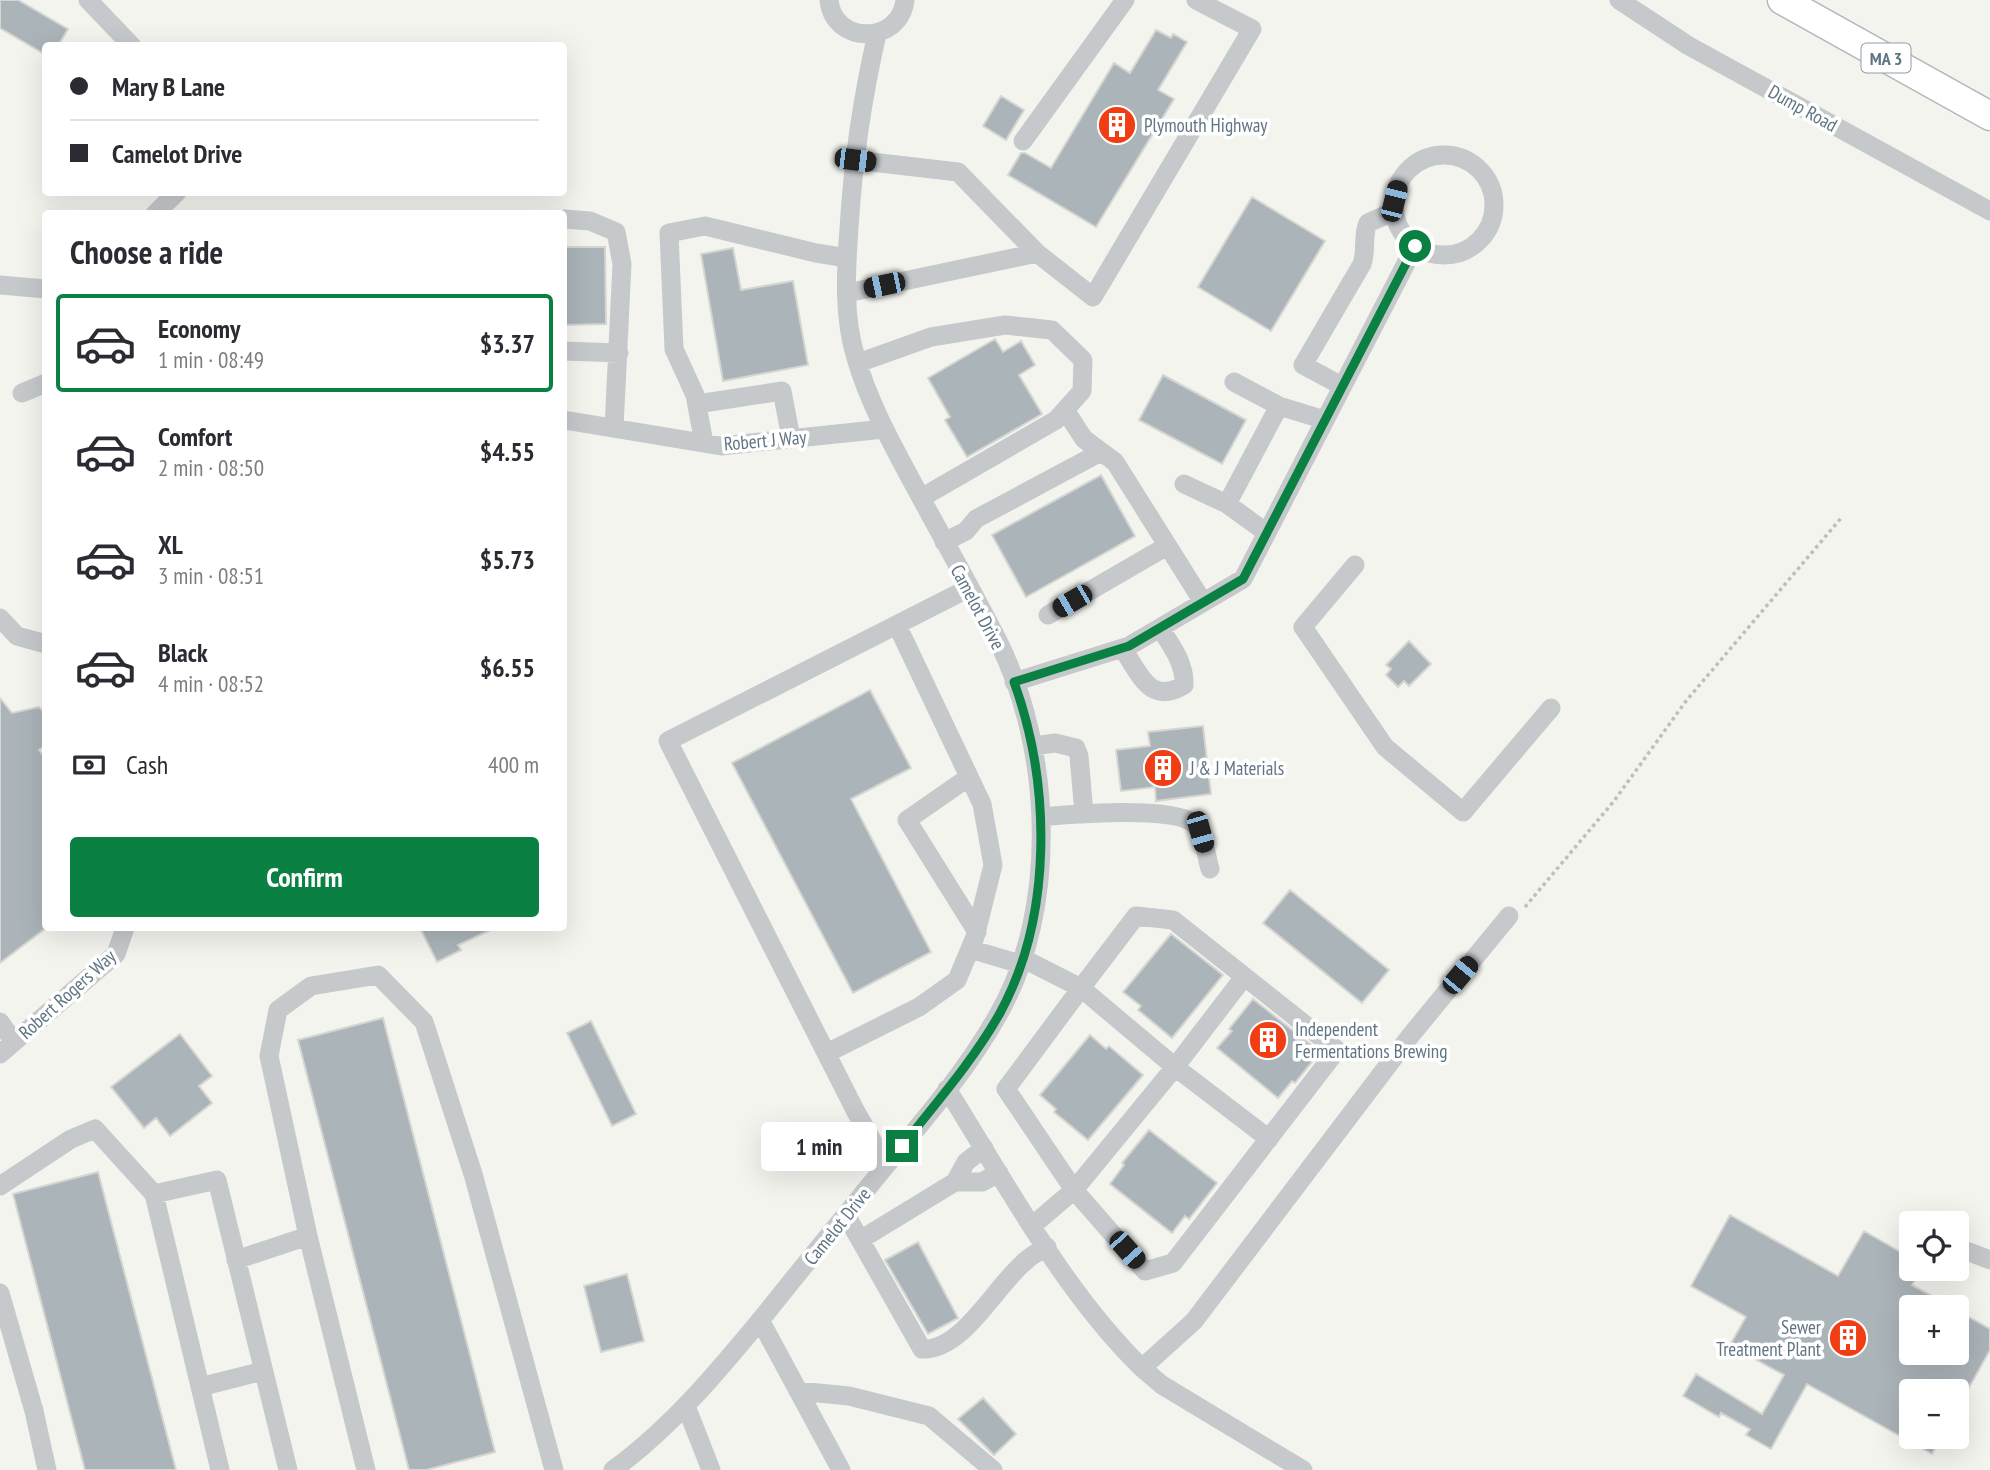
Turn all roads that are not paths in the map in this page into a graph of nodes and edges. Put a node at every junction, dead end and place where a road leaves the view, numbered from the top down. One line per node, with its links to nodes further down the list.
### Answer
1 (89, 0): 9 (street)
2 (829, 0): 8 (street)
3 (905, 0): 8 (street)
4 (1125, 0): 11 (street)
5 (1196, 0): 19 (street)
6 (1619, 0): 16 (street, Dump Road)
7 (1782, 0): 10 (highway, MA 3)
8 (877, 34): 12 (street, Camelot Drive)
9 (128, 42)
10 (1990, 116)
11 (1023, 141)
12 (855, 160): 19 (street); 20 (street, Camelot Drive)
13 (173, 196): 14 (street)
14 (159, 210)
15 (1395, 211): 18 (street); 18 (street); 29 (street)
16 (1990, 211)
17 (567, 219): 25 (street)
18 (1415, 246): 29 (street)
19 (1037, 253): 23 (street)
20 (848, 258): 23 (street, Camelot Drive); 31 (street)
21 (0, 285): 22 (street)
22 (42, 289)
23 (847, 293): 26 (street, Camelot Drive)
24 (567, 351): 25 (street)
25 (619, 353): 36 (street)
26 (858, 363): 33 (street); 37 (street, Camelot Drive)
27 (1234, 382): 32 (street)
28 (42, 385): 30 (street)
29 (1342, 386): 35 (street)
30 (22, 393)
31 (697, 404): 38 (street); 39 (street)
32 (1279, 405): 35 (street); 43 (street)
33 (1065, 410): 40 (street); 42 (street)
34 (567, 420): 36 (street, Robert J Way)
35 (1325, 420): 44 (street)
36 (614, 428): 39 (street, Robert J Way)
37 (884, 429): 38 (street, Robert J Way); 42 (street, Camelot Drive)
38 (791, 438): 39 (street, Robert J Way)
39 (704, 443)
40 (1101, 452): 45 (street); 46 (street)
41 (1184, 484): 43 (street)
42 (921, 498): 45 (street, Camelot Drive)
43 (1227, 503): 44 (street)
44 (1267, 533): 49 (street)
45 (944, 542): 48 (street, Camelot Drive)
46 (1167, 546): 49 (street); 50 (street)
47 (1355, 565): 57 (street)
48 (969, 588): 52 (street); 56 (street, Camelot Drive)
49 (1203, 603): 53 (street)
50 (1048, 615)
51 (0, 618): 54 (street)
52 (897, 625): 59 (street); 71 (street)
53 (1160, 628): 55 (street); 55 (street)
54 (42, 642)
55 (1122, 648): 56 (street)
56 (1014, 682): 58 (street, Camelot Drive)
57 (1551, 708)
58 (1034, 747): 60 (street); 61 (street, Camelot Drive)
59 (969, 777): 65 (street); 65 (street)
60 (1084, 814): 61 (street); 62 (street)
61 (1041, 817): 66 (street, Camelot Drive)
62 (1210, 869)
63 (1516, 913): 92 (street)
64 (124, 931): 70 (street, Robert Rogers Way)
65 (973, 940): 66 (street); 71 (street)
66 (1021, 961): 68 (street); 73 (street, Camelot Drive)
67 (1244, 977): 68 (street); 72 (street); 74 (street)
68 (1081, 988): 72 (street); 80 (street)
69 (0, 1022): 70 (street)
70 (7, 1048)
71 (827, 1053): 76 (street)
72 (1175, 1067): 74 (street); 80 (street)
73 (947, 1089): 75 (street); 76 (street, Camelot Drive)
74 (1269, 1139): 80 (street)
75 (984, 1148): 77 (street); 78 (street)
76 (887, 1165): 82 (street, Camelot Drive)
77 (999, 1173): 78 (street); 83 (street)
78 (955, 1182): 85 (street)
79 (0, 1186): 81 (street)
80 (1073, 1189): 83 (street)
81 (154, 1194): 88 (street); 94 (street)
82 (846, 1214): 85 (street); 91 (street, Camelot Drive)
83 (1032, 1226): 86 (street)
84 (308, 1236): 88 (street); 100 (street); 101 (street)
85 (860, 1240): 86 (street)
86 (1047, 1247): 92 (street)
87 (1969, 1252): 89 (street)
88 (236, 1260): 93 (street)
89 (1990, 1260)
90 (0, 1293): 97 (street)
91 (760, 1320): 95 (street); 96 (street, Camelot Drive)
92 (1143, 1368): 106 (street)
93 (262, 1371): 94 (street); 99 (street)
94 (200, 1387): 98 (street)
95 (798, 1391): 104 (street); 105 (street)
96 (686, 1406): 102 (street, Camelot Drive); 103 (street)
97 (47, 1470)
98 (220, 1470)
99 (288, 1470)
100 (366, 1470)
101 (554, 1470)
102 (613, 1470)
103 (711, 1470)
104 (841, 1470)
105 (993, 1470)
106 (1303, 1470)

